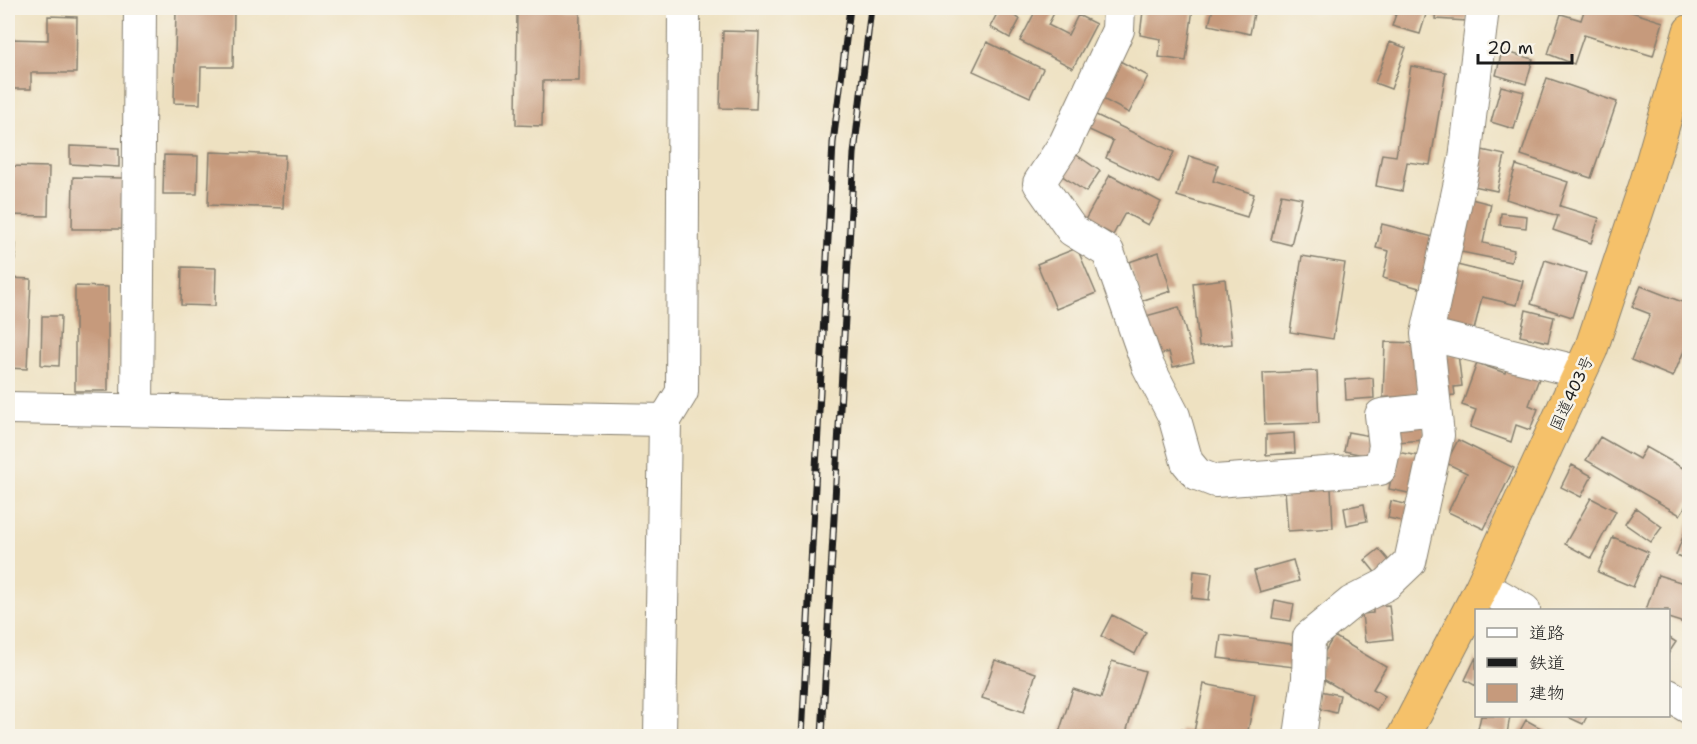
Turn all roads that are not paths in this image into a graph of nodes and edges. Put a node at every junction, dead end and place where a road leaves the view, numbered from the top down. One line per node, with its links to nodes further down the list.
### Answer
1 (140, 8): 10 (street)
2 (684, 8): 11 (street)
3 (1119, 8): 9 (street)
4 (1483, 8): 6 (street)
5 (1689, 31): 7 (highway, 国道403号)
6 (1427, 334): 7 (street); 9 (street)
7 (1580, 372): 12 (highway, 国道403号)
8 (8, 408): 10 (street)
9 (1435, 409): 17 (street)
10 (137, 410): 11 (street)
11 (665, 420): 16 (street)
12 (1482, 586): 13 (street); 18 (highway, 国道403号)
13 (1522, 609)
14 (1670, 697): 15 (street)
15 (1689, 708)
16 (660, 736)
17 (1299, 736)
18 (1404, 736)

